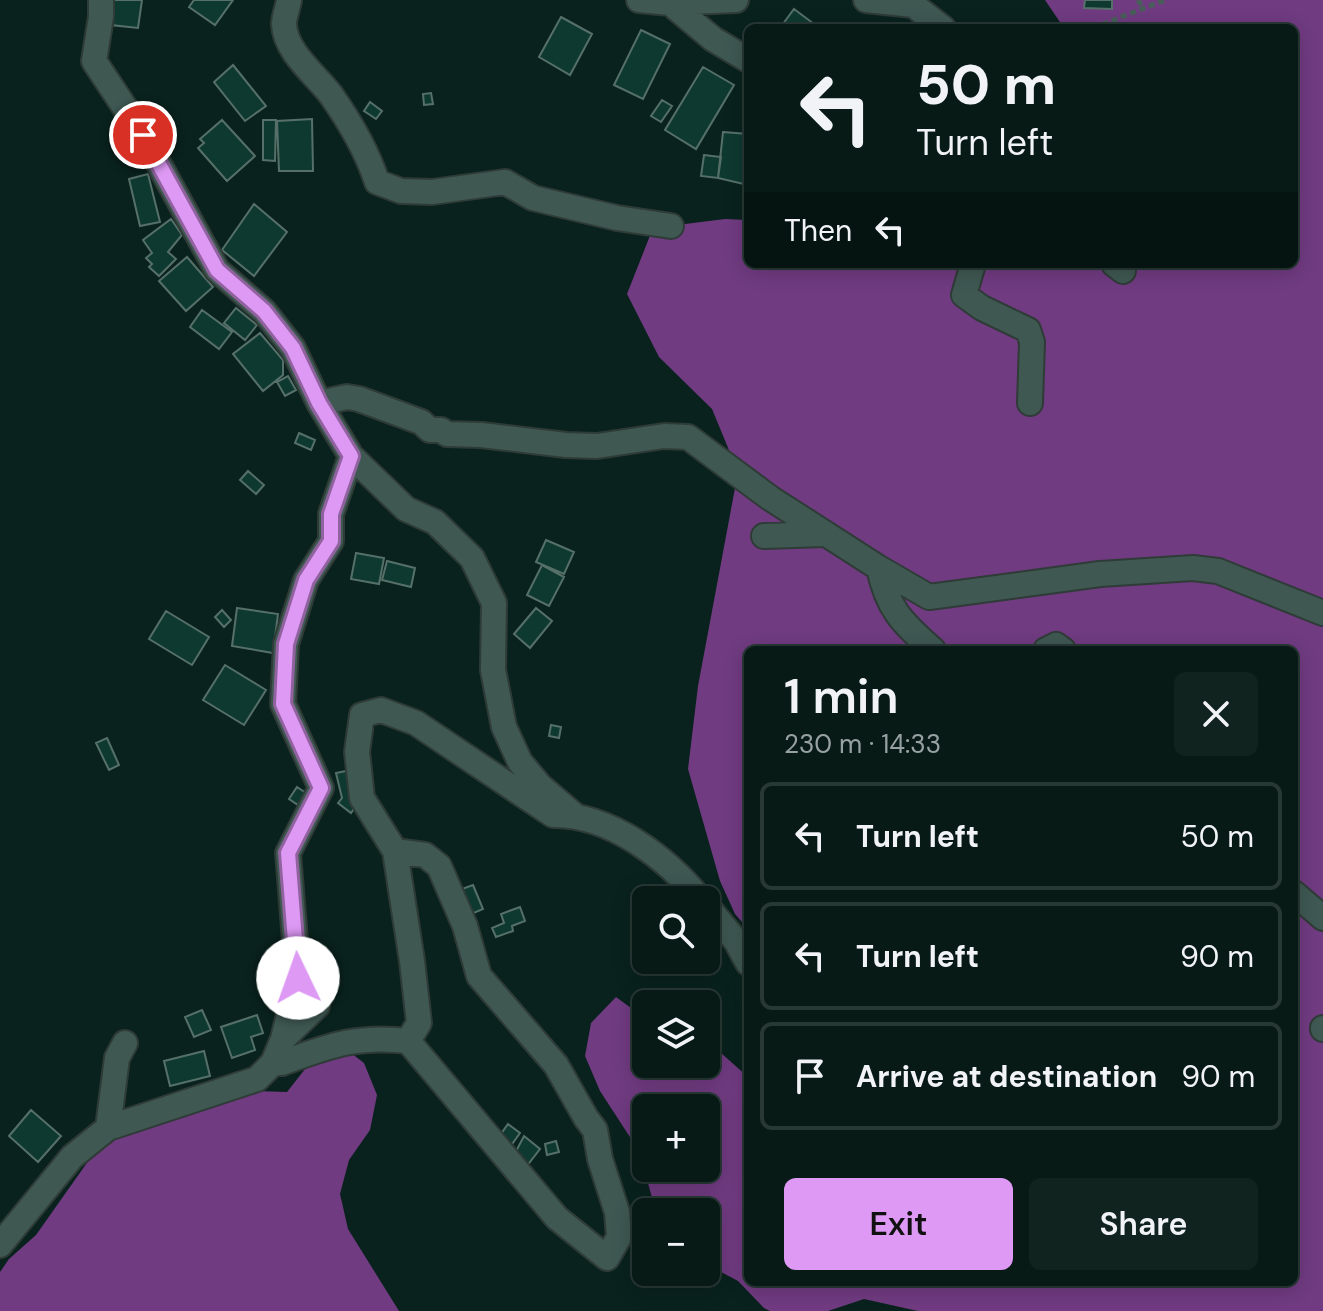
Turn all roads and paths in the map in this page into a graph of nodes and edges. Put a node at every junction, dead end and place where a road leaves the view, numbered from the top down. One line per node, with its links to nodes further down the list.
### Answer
1 (101, 0): 15 (street)
2 (289, 0): 13 (street)
3 (639, 0): 8 (street)
4 (736, 0): 8 (street)
5 (866, 0): 10 (street)
6 (1138, 0): 9 (path)
7 (1165, 0): 9 (path)
8 (670, 3): 12 (street)
9 (1143, 8): 11 (path)
10 (938, 24)
11 (1103, 24)
12 (744, 58)
13 (671, 226)
14 (972, 268): 16 (street)
15 (319, 403): 17 (street); 18 (street)
16 (1030, 403)
17 (351, 456): 23 (street); 31 (street)
18 (825, 534): 19 (street); 20 (street)
19 (764, 536)
20 (879, 568): 21 (street); 22 (street)
21 (1323, 613)
22 (929, 646)
23 (574, 815): 24 (street); 25 (street)
24 (395, 851): 32 (street); 32 (street)
25 (690, 886)
26 (1298, 896): 27 (street)
27 (1323, 918)
28 (720, 922): 29 (street)
29 (744, 956)
30 (317, 1006): 31 (street)
31 (283, 1039): 34 (street)
32 (408, 1041): 34 (street)
33 (125, 1043): 35 (street)
34 (273, 1063): 35 (street)
35 (108, 1128): 36 (street)
36 (0, 1245)

